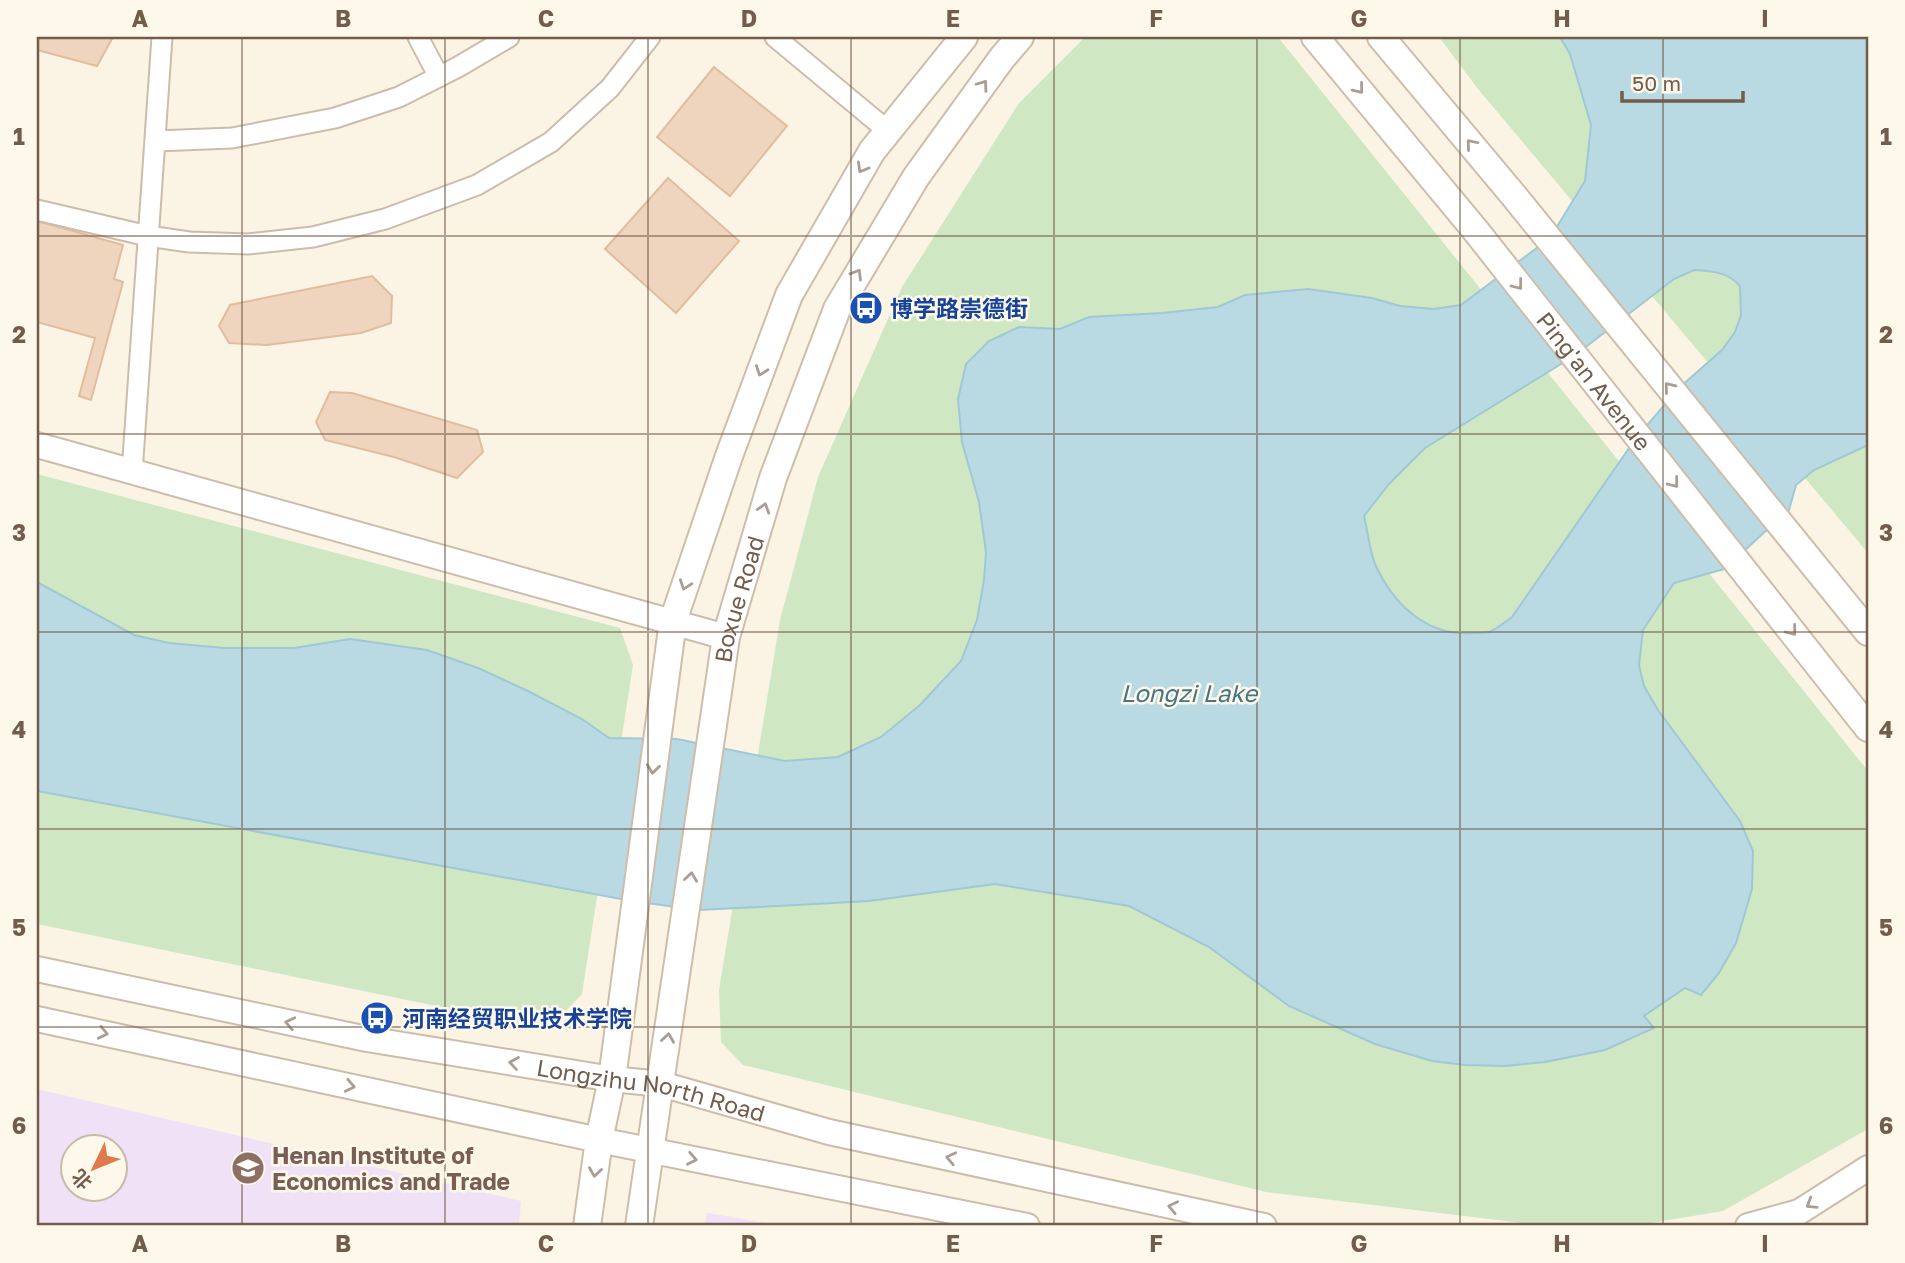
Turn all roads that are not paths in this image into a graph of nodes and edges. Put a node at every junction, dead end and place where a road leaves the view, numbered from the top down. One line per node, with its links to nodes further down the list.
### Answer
1 (162, 37): 12 (street)
2 (418, 37): 10 (street)
3 (509, 37): 10 (street)
4 (650, 37): 14 (street)
5 (775, 37): 11 (street)
6 (964, 37): 11 (main road)
7 (1020, 37): 19 (main road, Boxue Road, one-way to 7)
8 (1315, 37): 20 (main road, Ping'an Avenue, one-way to 20)
9 (1381, 37): 18 (main road, one-way to 9)
10 (439, 77): 12 (street)
11 (888, 131): 17 (main road, one-way to 17)
12 (156, 141): 14 (street)
13 (37, 210): 14 (street)
14 (148, 236): 16 (street)
15 (37, 445): 16 (street)
16 (132, 473): 17 (street)
17 (673, 621): 19 (street); 23 (main road, one-way to 23)
18 (1868, 632)
19 (726, 637): 24 (main road, Boxue Road, one-way to 19)
20 (1868, 728)
21 (37, 969): 23 (street, Longzihu North Road, one-way to 21)
22 (37, 1019): 25 (street, one-way to 25)
23 (612, 1079): 24 (street, Longzihu North Road); 25 (main road)
24 (661, 1084): 26 (main road, Boxue Road); 31 (street, Longzihu North Road, one-way to 24)
25 (599, 1140): 26 (street); 28 (main road, one-way to 28)
26 (649, 1150): 29 (main road, Boxue Road); 30 (street, one-way to 30)
27 (1868, 1168): 32 (street, one-way to 32)
28 (587, 1226)
29 (639, 1226)
30 (1027, 1226)
31 (1264, 1226)
32 (1748, 1226)

